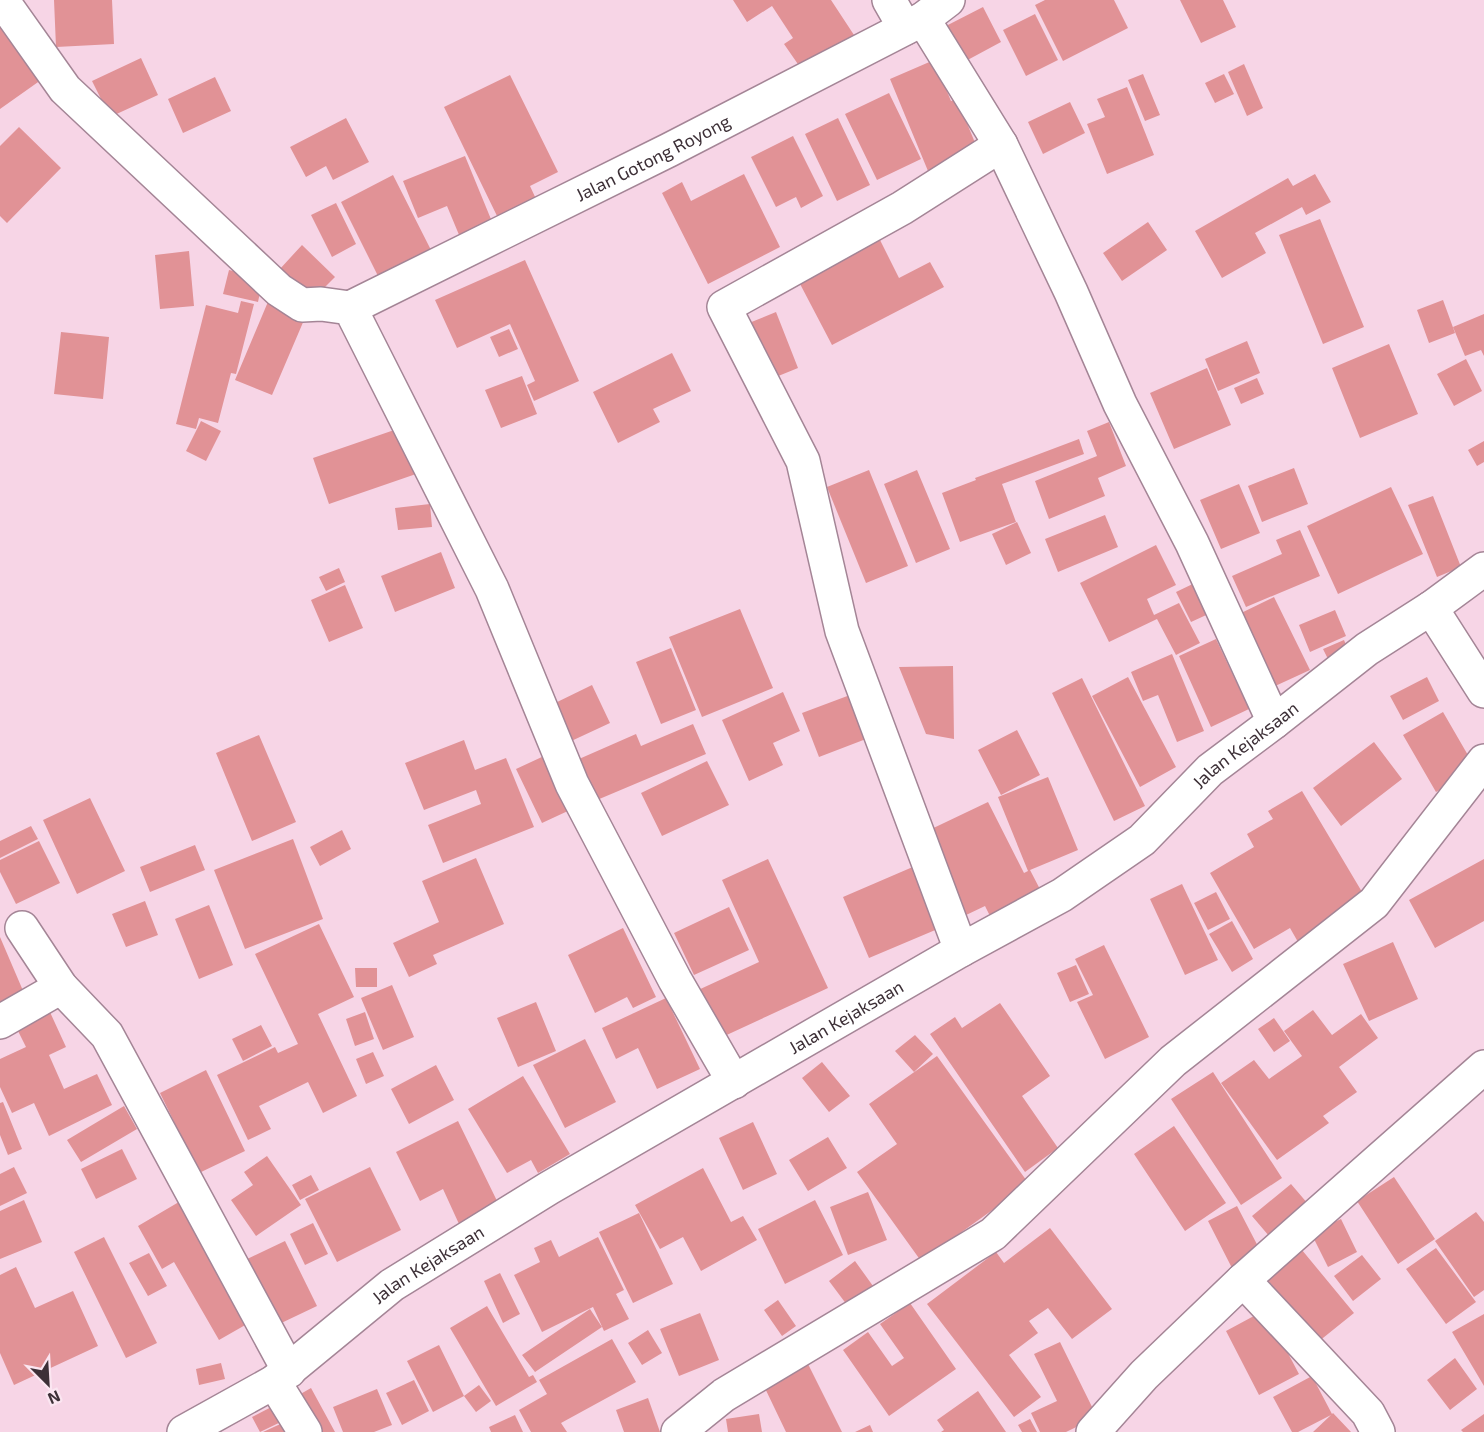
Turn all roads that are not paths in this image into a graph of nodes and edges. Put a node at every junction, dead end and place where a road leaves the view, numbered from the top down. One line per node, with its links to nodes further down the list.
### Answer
1 (2, 0): 5 (street)
2 (889, 0): 3 (street)
3 (925, 16): 4 (street); 5 (street, Jalan Gotong Royong)
4 (1001, 146): 9 (street); 12 (street)
5 (350, 308): 16 (street)
6 (1484, 568): 7 (street, Jalan Kejaksaan)
7 (1431, 608): 8 (street); 9 (street, Jalan Kejaksaan)
8 (1484, 691)
9 (1274, 722): 12 (street, Jalan Kejaksaan)
10 (1484, 761): 21 (street)
11 (22, 928): 13 (street)
12 (961, 950): 16 (street, Jalan Kejaksaan)
13 (61, 987): 14 (street); 18 (street)
14 (0, 1022)
15 (1484, 1067): 17 (street)
16 (734, 1082): 18 (street, Jalan Kejaksaan)
17 (1242, 1280): 22 (street); 23 (street)
18 (282, 1376): 19 (street, Jalan Kejaksaan); 20 (street)
19 (184, 1432)
20 (305, 1432)
21 (678, 1432)
22 (1093, 1432)
23 (1378, 1432)

